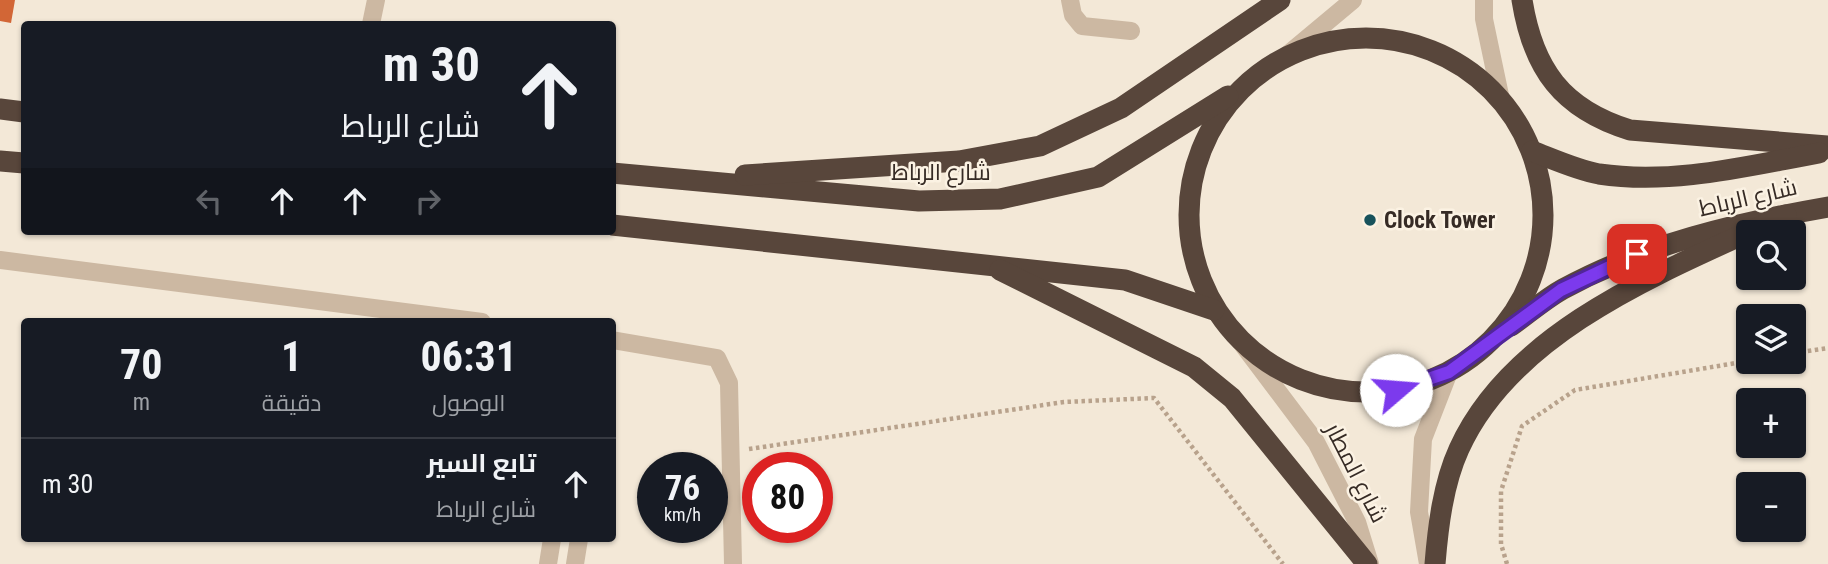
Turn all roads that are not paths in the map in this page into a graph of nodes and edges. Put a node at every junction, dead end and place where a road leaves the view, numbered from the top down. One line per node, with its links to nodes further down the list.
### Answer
1 (376, 0): 7 (street)
2 (1070, 0): 8 (street)
3 (1280, 0): 19 (highway)
4 (1353, 0): 9 (street)
5 (1484, 0): 11 (street)
6 (1522, 0): 14 (highway)
7 (373, 21)
8 (1131, 32)
9 (1286, 56): 10 (highway); 11 (highway)
10 (1242, 87): 19 (highway, شارع الرباط); 25 (highway, شارع الرباط)
11 (1501, 100): 15 (highway)
12 (0, 109): 13 (highway)
13 (21, 112)
14 (1828, 148): 15 (highway, شارع الرباط)
15 (1532, 151): 27 (highway)
16 (0, 161): 17 (highway)
17 (21, 163)
18 (616, 173): 19 (highway, شارع الرباط)
19 (674, 179)
20 (1828, 207): 21 (highway, شارع الرباط)
21 (1786, 215): 27 (highway, شارع الرباط); 38 (highway)
22 (616, 225): 24 (highway)
23 (0, 260): 26 (street)
24 (988, 264): 25 (highway); 36 (highway)
25 (1214, 310): 29 (highway, شارع الرباط)
26 (451, 318)
27 (1495, 338): 30 (highway, شارع الرباط)
28 (616, 341): 35 (street)
29 (1240, 341): 30 (highway, شارع الرباط); 36 (street, شارع المطار)
30 (1449, 372): 37 (street, شارع المطار)
31 (552, 542): 33 (street)
32 (579, 542): 34 (street)
33 (548, 564)
34 (575, 564)
35 (733, 564)
36 (1369, 564)
37 (1428, 564)
38 (1435, 564)

